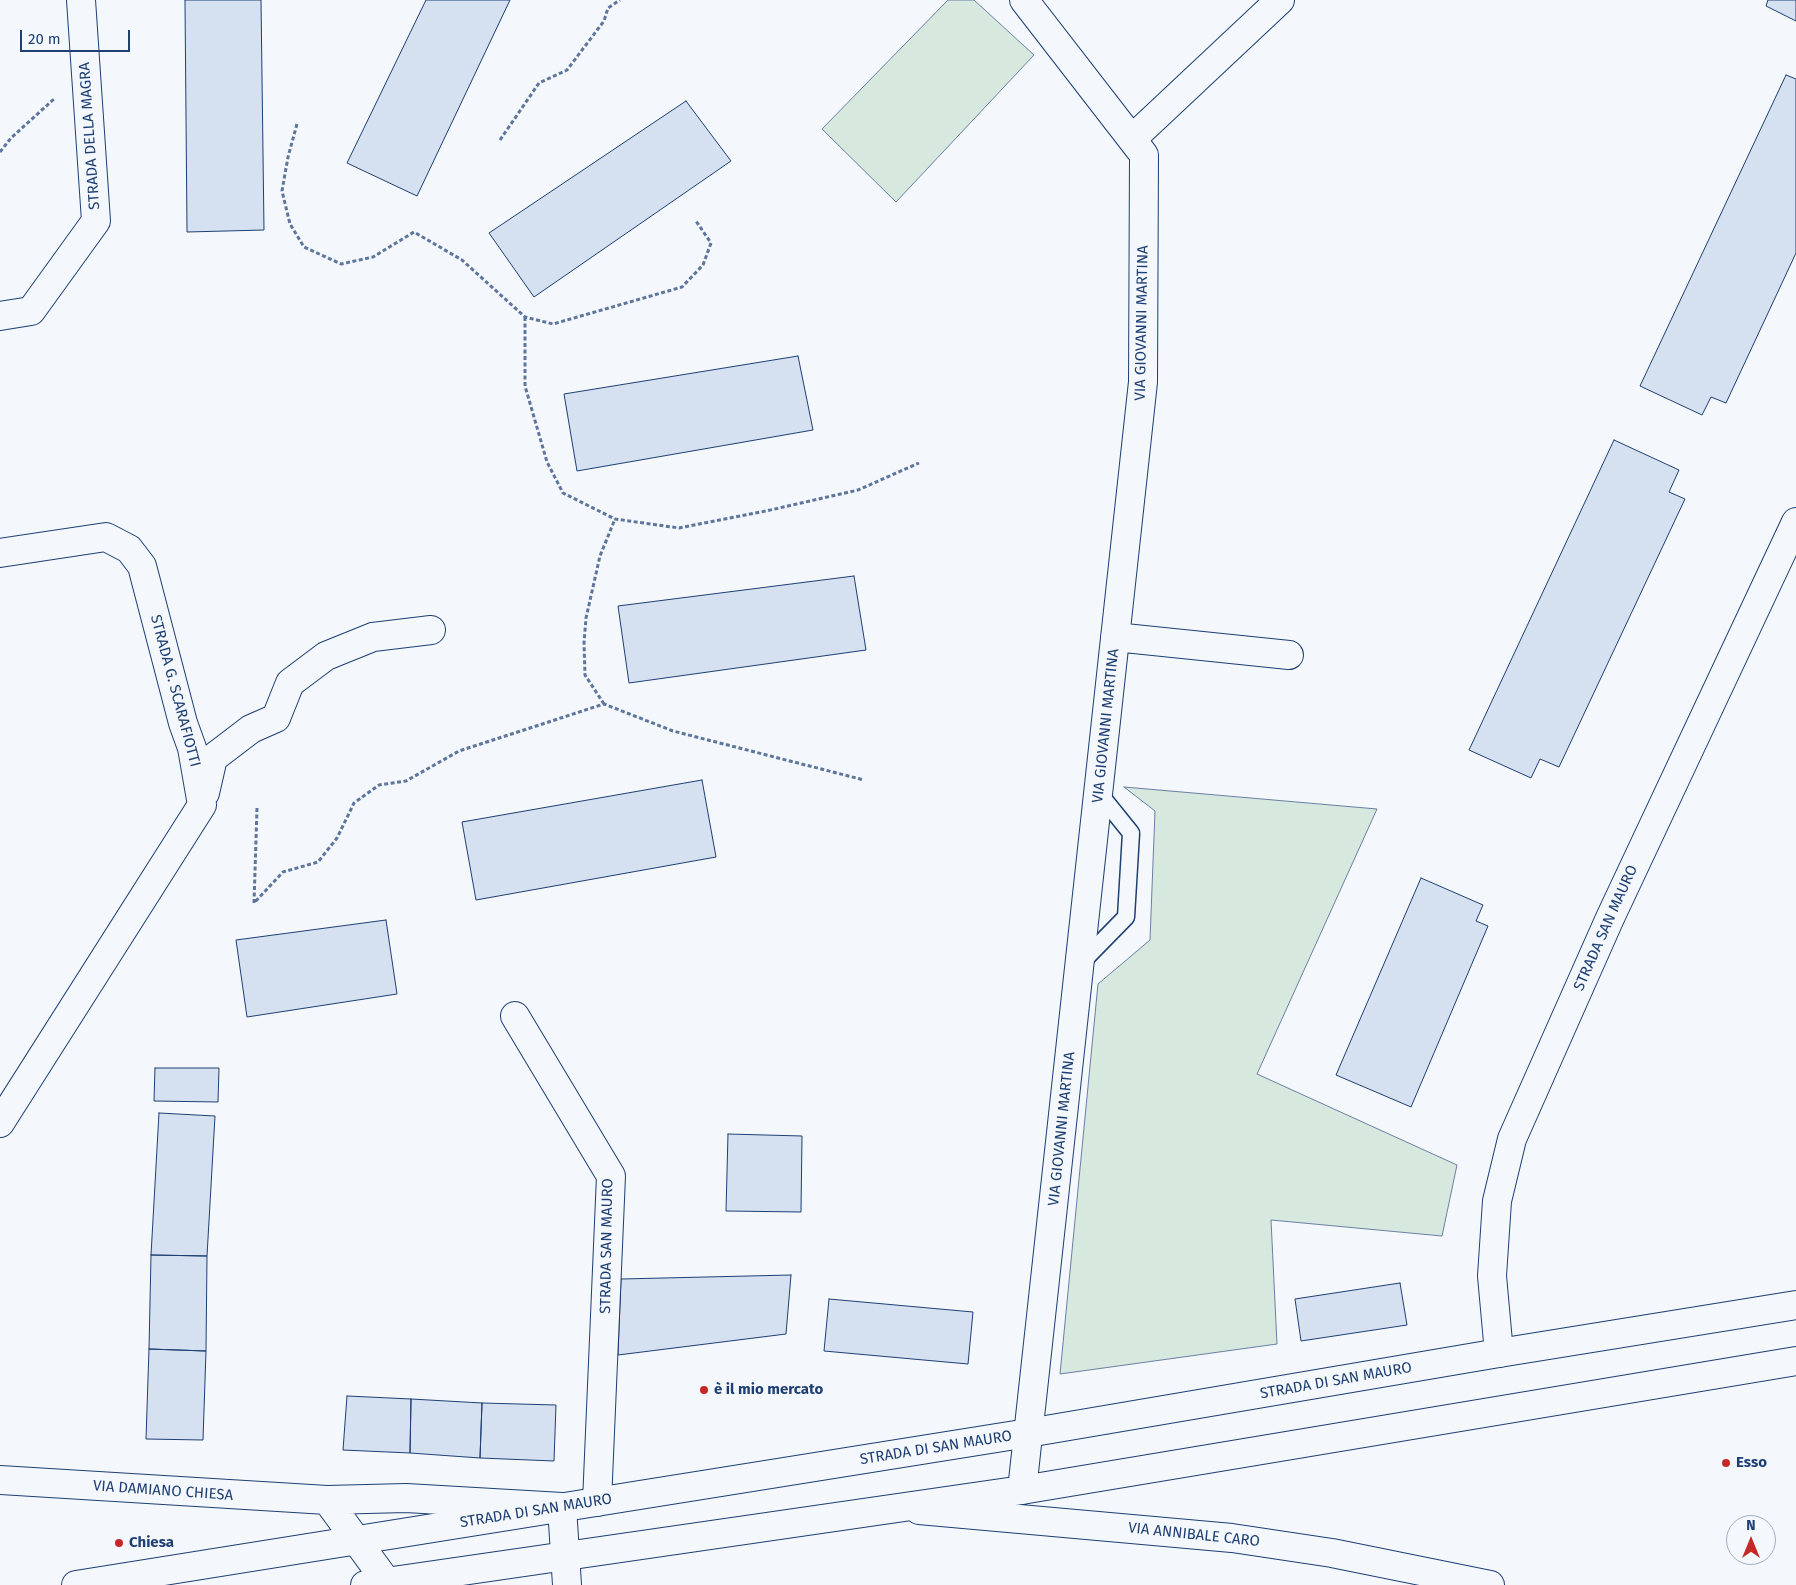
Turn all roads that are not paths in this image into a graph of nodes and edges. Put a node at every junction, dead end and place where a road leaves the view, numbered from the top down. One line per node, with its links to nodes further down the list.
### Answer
1 (82, 0): 5 (street, STRADA DELLA MAGRA)
2 (1024, 0): 4 (street, VIA GIOVANNI MARTINA)
3 (1280, 0): 4 (street)
4 (1132, 139): 9 (street, VIA GIOVANNI MARTINA)
5 (0, 316)
6 (1796, 522): 17 (street, STRADA SAN MAURO)
7 (0, 553): 12 (street, STRADA G. SCARAFIOTTI)
8 (431, 630): 12 (street)
9 (1115, 638): 10 (street); 11 (street, VIA GIOVANNI MARTINA)
10 (1289, 655)
11 (1098, 792): 13 (street, VIA GIOVANNI MARTINA); 13 (lane)
12 (202, 805): 15 (street)
13 (1080, 965): 19 (street, VIA GIOVANNI MARTINA)
14 (515, 1016): 23 (street, STRADA SAN MAURO)
15 (0, 1122)
16 (1796, 1305): 17 (street, STRADA DI SAN MAURO)
17 (1499, 1353): 19 (street, STRADA DI SAN MAURO)
18 (1796, 1361): 21 (street)
19 (1028, 1433): 21 (street, VIA GIOVANNI MARTINA); 23 (street, STRADA DI SAN MAURO)
20 (0, 1480): 22 (street, VIA DAMIANO CHIESA)
21 (1022, 1490): 25 (street)
22 (327, 1500): 24 (street, VIA DAMIANO CHIESA); 26 (street)
23 (597, 1502): 24 (street, STRADA DI SAN MAURO)
24 (562, 1507): 26 (street, STRADA DI SAN MAURO); 27 (street)
25 (895, 1508): 27 (street); 31 (street, VIA ANNIBALE CARO)
26 (355, 1540): 28 (street); 29 (street, STRADA DI SAN MAURO)
27 (564, 1556): 28 (street); 30 (street)
28 (379, 1584)
29 (76, 1585)
30 (567, 1585)
31 (1490, 1585)

